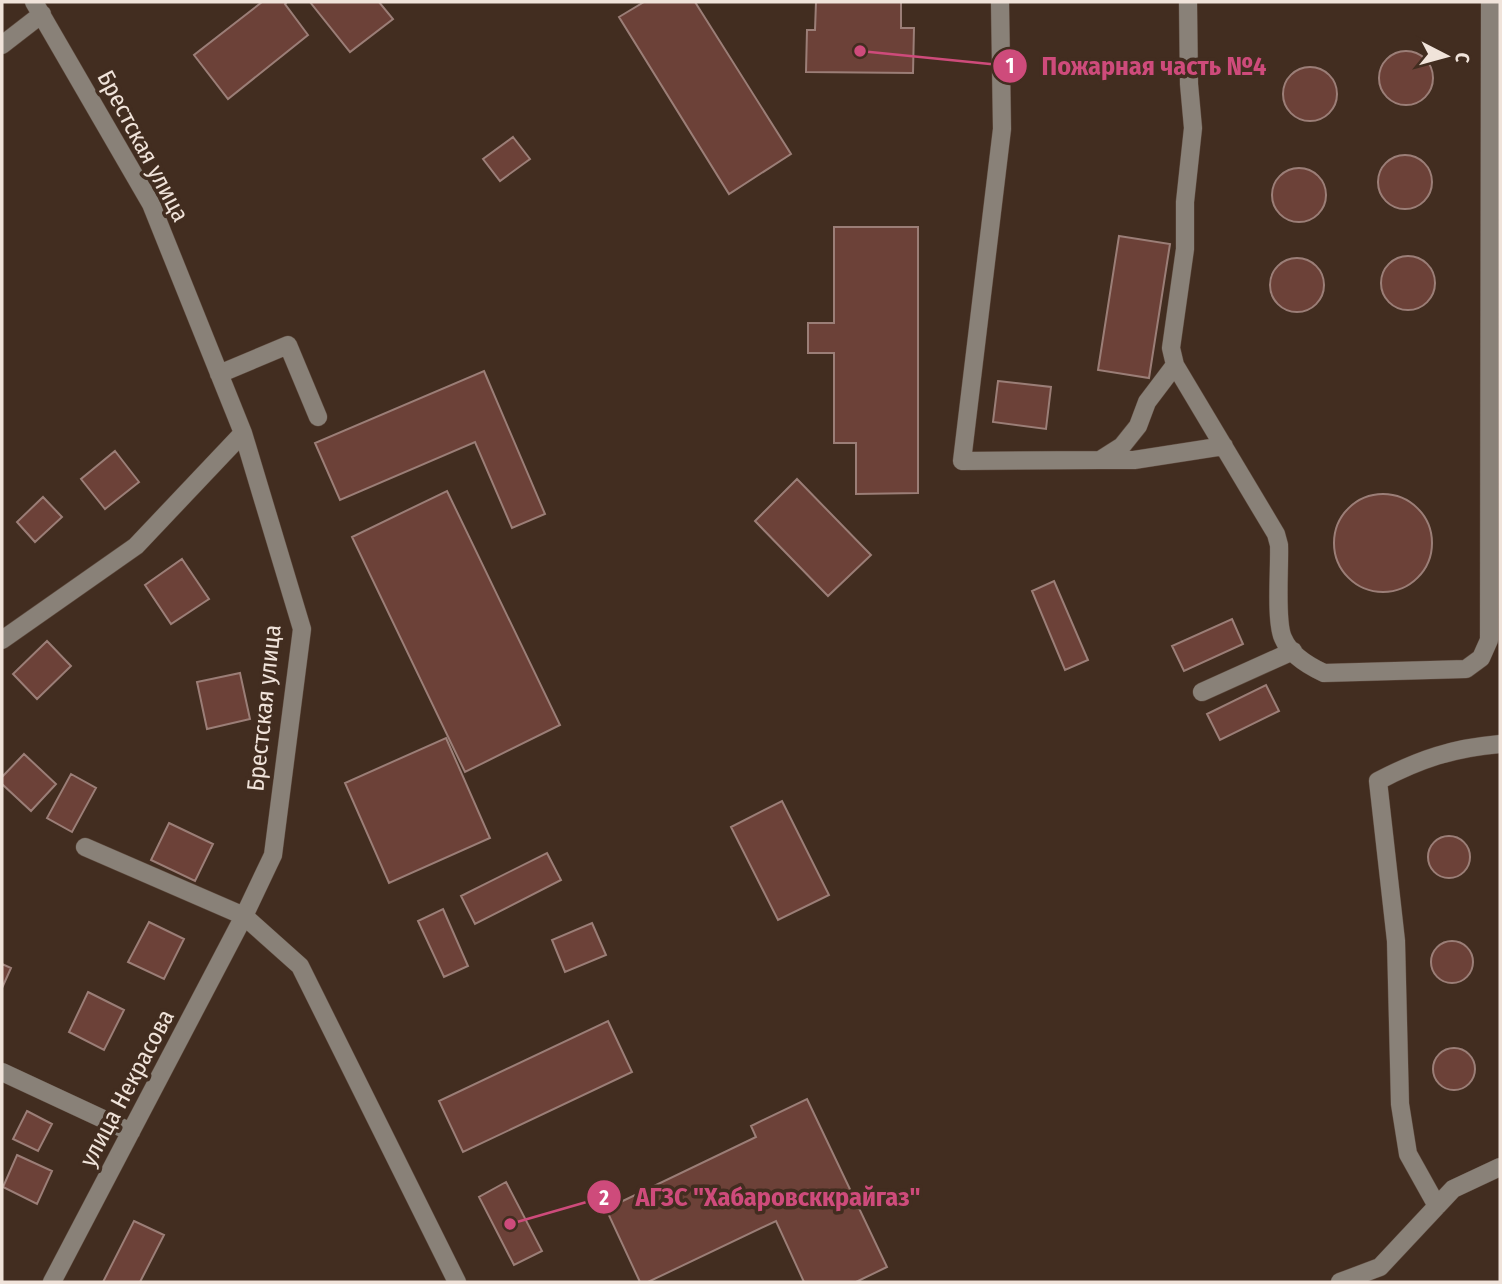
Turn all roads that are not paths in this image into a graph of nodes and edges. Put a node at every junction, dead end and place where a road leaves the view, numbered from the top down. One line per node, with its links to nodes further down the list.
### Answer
1 (1000, 2): 11 (street)
2 (1188, 2): 6 (street)
3 (1490, 2): 13 (street)
4 (38, 8): 5 (street); 7 (street, Брестская улица)
5 (2, 45)
6 (1175, 365): 10 (street); 11 (street)
7 (219, 374): 8 (street); 9 (street, Брестская улица)
8 (318, 417)
9 (243, 433): 12 (street); 17 (street, Брестская улица)
10 (1224, 446): 11 (street); 13 (street)
11 (1101, 460)
12 (2, 640)
13 (1293, 651): 14 (street)
14 (1202, 692)
15 (1500, 744): 21 (street)
16 (85, 847): 17 (street)
17 (244, 916): 19 (street, улица Некрасова); 24 (street)
18 (2, 1072): 19 (street)
19 (131, 1132): 23 (street, улица Некрасова)
20 (1500, 1167): 21 (street)
21 (1437, 1206): 22 (street)
22 (1381, 1274): 25 (street)
23 (52, 1282)
24 (457, 1282)
25 (1340, 1282)

